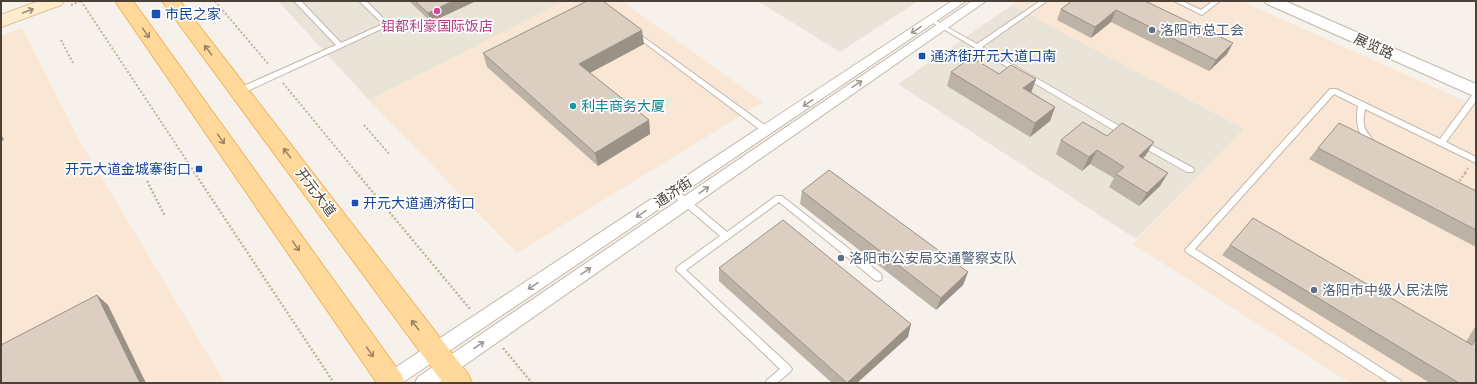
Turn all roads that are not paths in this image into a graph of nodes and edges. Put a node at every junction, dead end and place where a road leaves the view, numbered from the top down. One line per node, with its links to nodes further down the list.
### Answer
1 (55, 1): 13 (main road, one-way to 1)
2 (124, 1): 33 (main road, one-way to 33)
3 (171, 1): 19 (main road, 开元大道, one-way to 3)
4 (297, 1): 16 (lane)
5 (362, 1): 16 (lane)
6 (960, 1): 14 (street, 通济街)
7 (980, 1): 14 (street, 通济街)
8 (1044, 1): 17 (lane)
9 (1177, 1): 10 (lane)
10 (1217, 1)
11 (1272, 1): 20 (street, 展览路)
12 (1297, 1): 18 (street, 展览路)
13 (1, 21)
14 (937, 23): 17 (lane); 23 (street, 通济街, one-way to 23); 29 (street, 通济街, one-way to 14)
15 (631, 30): 23 (lane)
16 (340, 46): 19 (lane)
17 (978, 47): 27 (lane)
18 (1476, 79)
19 (240, 91): 32 (main road, 开元大道, one-way to 19)
20 (1476, 91)
21 (1476, 96): 24 (lane)
22 (1362, 105): 24 (lane); 25 (lane); 36 (lane)
23 (766, 130): 28 (street, 通济街)
24 (1442, 143): 26 (lane)
25 (1381, 151)
26 (1476, 160)
27 (1190, 170)
28 (674, 192): 29 (lane); 32 (street, 通济街, one-way to 32)
29 (686, 202): 30 (lane); 32 (street, 通济街, one-way to 29)
30 (726, 236): 31 (lane); 35 (lane)
31 (878, 277)
32 (447, 367): 33 (street, 通济街); 34 (street, 通济街)
33 (390, 382)
34 (424, 383)
35 (770, 383)
36 (1397, 383)

